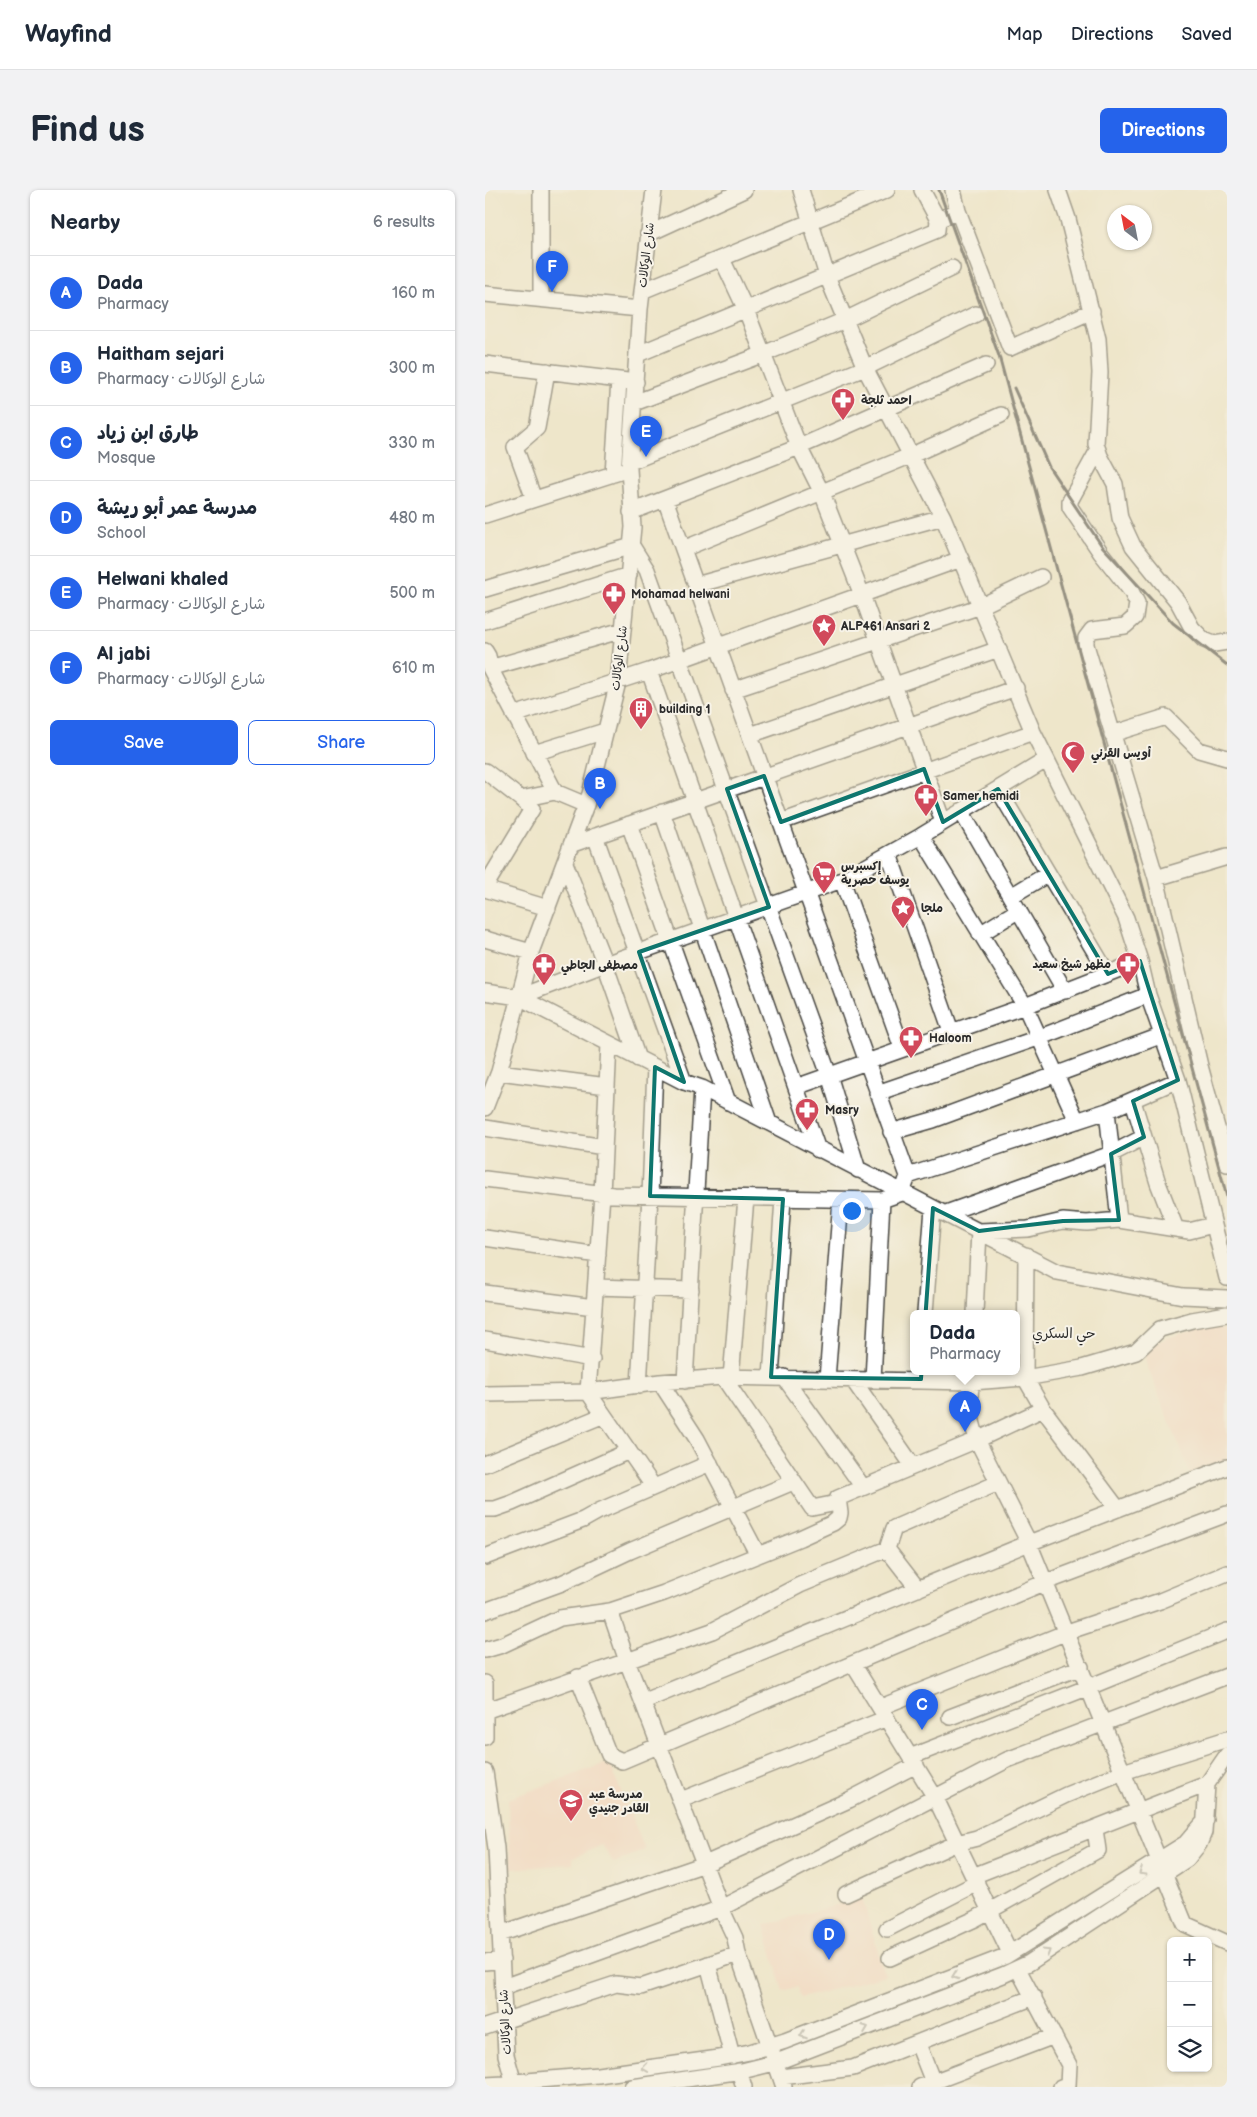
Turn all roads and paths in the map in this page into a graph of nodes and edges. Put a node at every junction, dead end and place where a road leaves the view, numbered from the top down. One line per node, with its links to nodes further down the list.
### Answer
1 (541, 190): 19 (street)
2 (653, 190): 13 (street, شارع الوكالات)
3 (745, 190): 9 (street)
4 (801, 190): 12 (street)
5 (887, 190): 12 (street)
6 (922, 190): 11 (street)
7 (953, 190): 10 (street)
8 (1058, 190): 22 (street)
9 (717, 196): 13 (street)
10 (958, 211): 11 (street); 22 (street)
11 (938, 220): 16 (street)
12 (812, 222): 14 (street); 16 (street)
13 (648, 234): 17 (street, شارع الوكالات)
14 (722, 259): 17 (street); 21 (street)
15 (952, 268): 24 (street)
16 (827, 276): 21 (street); 24 (street)
17 (642, 291): 20 (street, شارع الوكالات)
18 (485, 294): 19 (street)
19 (541, 299): 20 (street)
20 (640, 309): 25 (street, شارع الوكالات)
21 (746, 310): 25 (street); 26 (street)
22 (1092, 311): 38 (street)
23 (976, 314): 29 (street)
24 (845, 320): 26 (street); 29 (street)
25 (638, 354): 32 (street, شارع الوكالات)
26 (761, 355): 33 (street); 34 (street)
27 (485, 364): 30 (street)
28 (986, 365): 35 (street)
29 (865, 368): 33 (street); 35 (street)
30 (547, 371): 31 (street); 44 (street)
31 (619, 380): 32 (street); 41 (street)
32 (636, 382): 34 (street, شارع الوكالات)
33 (782, 401): 37 (street); 40 (street)
34 (634, 403): 40 (street, شارع الوكالات)
35 (886, 409): 37 (street); 39 (street)
36 (1001, 415): 39 (street)
37 (799, 447): 42 (street); 43 (street)
38 (1097, 450): 61 (street); 76 (street)
39 (912, 455): 42 (street); 47 (street)
40 (629, 466): 41 (street); 45 (street, شارع الوكالات)
41 (613, 474): 44 (street)
42 (822, 492): 49 (street); 50 (street)
43 (665, 499): 45 (street); 50 (street)
44 (534, 500): 46 (street)
45 (631, 512): 48 (street, شارع الوكالات)
46 (485, 515)
47 (943, 517): 49 (street); 51 (street)
48 (632, 546): 52 (street, شارع الوكالات); 55 (street); 65 (street)
49 (843, 546): 54 (street); 56 (street)
50 (683, 549): 54 (street)
51 (961, 559): 56 (street); 57 (street)
52 (629, 575): 58 (street); 59 (street, شارع الوكالات)
53 (1041, 577): 57 (street)
54 (696, 585): 62 (street)
55 (485, 589)
56 (862, 595): 60 (street); 62 (street)
57 (981, 606): 60 (street); 63 (street)
58 (485, 621)
59 (623, 630): 66 (street); 68 (street, شارع الوكالات)
60 (878, 641): 69 (street); 71 (street)
61 (1227, 642)
62 (718, 647): 65 (street); 71 (street)
63 (999, 649): 69 (street); 70 (street)
64 (485, 651): 66 (street)
65 (680, 660): 67 (street); 84 (street)
66 (490, 668): 72 (street)
67 (649, 671): 68 (street); 88 (street)
68 (618, 682): 72 (street); 74 (street, شارع الوكالات)
69 (894, 685): 73 (street); 77 (street)
70 (1016, 688): 73 (street); 75 (street)
71 (733, 690): 77 (street)
72 (514, 715): 78 (street)
73 (908, 726): 81 (street); 83 (street)
74 (605, 731): 78 (street); 89 (street, شارع الوكالات)
75 (1033, 732): 80 (street); 81 (street)
76 (1113, 734): 79 (street); 102 (street)
77 (750, 735): 83 (street)
78 (534, 753): 86 (street)
79 (1227, 758)
80 (1046, 760): 85 (street); 117 (street)
81 (924, 769): 92 (street); 93 (street)
82 (486, 775): 87 (street)
83 (765, 776): 84 (street); 92 (street)
84 (727, 789): 88 (street); 107 (street)
85 (998, 789): 90 (street); 101 (street)
86 (555, 792): 87 (street); 89 (street)
87 (521, 799): 104 (street)
88 (693, 801): 91 (street); 110 (street)
89 (586, 805): 97 (street, شارع الوكالات)
90 (961, 811): 93 (street); 106 (street)
91 (662, 812): 94 (street); 111 (street)
92 (781, 822): 105 (street)
93 (943, 822): 96 (street)
94 (629, 824): 95 (street); 114 (street)
95 (595, 836): 97 (street); 116 (street)
96 (921, 836): 98 (street); 112 (street)
97 (573, 844): 100 (street, شارع الوكالات)
98 (889, 854): 103 (street); 125 (street)
99 (1227, 857): 102 (street)
100 (565, 864): 108 (street, شارع الوكالات); 118 (street)
101 (1048, 874): 106 (street); 119 (street)
102 (1156, 878): 154 (street)
103 (842, 880): 105 (street); 129 (street)
104 (485, 888): 108 (street)
105 (807, 894): 107 (street); 131 (street)
106 (1011, 896): 109 (street)
107 (769, 907): 110 (street); 135 (street)
108 (547, 908): 115 (street, شارع الوكالات)
109 (1019, 910): 112 (street); 120 (street)
110 (738, 918): 111 (street); 139 (street)
111 (704, 930): 114 (street); 147 (street)
112 (981, 934): 124 (street)
113 (485, 939): 115 (street)
114 (672, 941): 116 (street); 143 (street)
115 (531, 952): 123 (street, شارع الوكالات)
116 (639, 952): 118 (street); 137 (street)
117 (1141, 961): 119 (street); 122 (street)
118 (605, 964): 123 (street); 130 (street)
119 (1108, 974): 120 (street)
120 (1065, 990): 124 (street)
121 (485, 992): 123 (street)
122 (1148, 995): 126 (street); 127 (street)
123 (519, 997): 128 (street); 133 (street, شارع الوكالات)
124 (1025, 1006): 125 (street); 127 (street)
125 (951, 1031): 129 (street)
126 (1163, 1035): 134 (street); 136 (street)
127 (1038, 1038): 134 (street); 141 (street)
128 (609, 1044): 130 (street); 138 (street)
129 (902, 1048): 131 (street)
130 (638, 1059): 132 (street)
131 (866, 1062): 135 (street); 141 (street)
132 (655, 1067): 137 (street); 160 (street)
133 (499, 1072): 138 (street); 144 (street, شارع الوكالات)
134 (1056, 1074): 146 (street); 149 (street)
135 (829, 1075): 139 (street); 155 (street)
136 (1178, 1080): 142 (street); 168 (street)
137 (684, 1082): 140 (street)
138 (607, 1086): 151 (street)
139 (796, 1087): 152 (street)
140 (702, 1088): 143 (street); 161 (street)
141 (877, 1093): 149 (street)
142 (1133, 1101): 145 (street); 150 (street)
143 (727, 1102): 147 (street)
144 (485, 1108)
145 (1107, 1111): 146 (street); 153 (street)
146 (1077, 1121): 156 (street)
147 (769, 1123): 152 (street)
148 (485, 1128): 151 (street)
149 (891, 1132): 156 (street)
150 (1144, 1137): 153 (street); 169 (street)
151 (604, 1147): 159 (street)
152 (818, 1150): 155 (street)
153 (1111, 1154): 166 (street); 167 (street)
154 (1227, 1164)
155 (859, 1170): 158 (street)
156 (908, 1176): 158 (street)
157 (485, 1179): 159 (street)
158 (902, 1192): 165 (street); 166 (street)
159 (602, 1194): 160 (street); 172 (street)
160 (650, 1196): 161 (street); 176 (street)
161 (697, 1197): 162 (street); 177 (street)
162 (746, 1198): 163 (street); 189 (street)
163 (783, 1199): 164 (street); 188 (street)
164 (841, 1200): 165 (street); 191 (street)
165 (882, 1200): 193 (street)
166 (940, 1211): 170 (street); 181 (street)
167 (1119, 1220): 169 (street); 170 (street)
168 (1213, 1225): 169 (street); 174 (street)
169 (1176, 1229)
170 (979, 1231): 173 (street); 182 (street)
171 (485, 1238): 172 (street)
172 (598, 1255): 175 (street)
173 (1026, 1255): 179 (street); 190 (street)
174 (1227, 1278)
175 (596, 1287): 176 (street); 180 (street)
176 (645, 1288): 177 (street); 196 (street)
177 (691, 1290): 194 (street)
178 (485, 1292): 180 (street)
179 (1227, 1298)
180 (594, 1307): 185 (street)
181 (925, 1310)
182 (975, 1310)
183 (1227, 1314): 190 (street)
184 (485, 1340): 185 (street)
185 (592, 1360): 197 (street)
186 (921, 1375): 187 (street); 193 (street)
187 (972, 1376): 190 (street); 201 (street)
188 (778, 1377): 189 (street); 191 (street); 210 (street)
189 (727, 1378): 194 (street); 207 (street)
190 (1025, 1378): 199 (street)
191 (827, 1379): 192 (street)
192 (853, 1380): 193 (street); 205 (street)
193 (873, 1380)
194 (685, 1381): 195 (street)
195 (660, 1382): 196 (street); 203 (street)
196 (639, 1386): 197 (street)
197 (588, 1392): 198 (street); 200 (street)
198 (485, 1394)
199 (1043, 1409): 201 (street); 214 (street)
200 (604, 1415): 202 (street); 204 (street)
201 (977, 1440): 205 (street); 208 (street)
202 (629, 1451): 209 (street); 213 (street)
203 (710, 1463): 209 (street); 212 (street)
204 (485, 1464)
205 (913, 1466): 210 (street)
206 (1227, 1467): 214 (street)
207 (793, 1482): 211 (street); 212 (street)
208 (997, 1482): 216 (street); 217 (street)
209 (653, 1486): 219 (street)
210 (863, 1487): 211 (street)
211 (837, 1503): 218 (street)
212 (733, 1508): 218 (street); 223 (street)
213 (485, 1509)
214 (1118, 1509): 216 (street)
215 (1227, 1514): 221 (street)
216 (1029, 1543): 221 (street); 222 (street)
217 (887, 1549): 222 (street); 228 (street)
218 (757, 1555): 224 (street)
219 (485, 1557)
220 (1227, 1573): 226 (street)
221 (1046, 1582): 226 (street); 229 (street)
222 (918, 1589): 235 (street)
223 (485, 1611)
224 (611, 1611): 227 (street); 228 (street)
225 (1227, 1631): 234 (street)
226 (1067, 1632): 230 (street); 237 (street)
227 (485, 1650)
228 (627, 1661): 232 (street); 235 (street)
229 (853, 1664): 237 (street); 242 (street)
230 (1081, 1668): 234 (street); 238 (street)
231 (1227, 1676): 239 (street)
232 (578, 1677): 236 (street); 242 (street)
233 (485, 1683): 236 (street)
234 (1089, 1687): 239 (street); 244 (street)
235 (644, 1701): 242 (street)
236 (485, 1711): 240 (street)
237 (884, 1712): 244 (street); 249 (street)
238 (950, 1717)
239 (1103, 1722): 246 (street); 248 (street)
240 (485, 1737)
241 (1227, 1739): 246 (street)
242 (660, 1744): 249 (street)
243 (1227, 1755): 247 (street)
244 (913, 1761): 248 (street); 256 (street)
245 (485, 1772): 254 (street, شارع الوكالات)
246 (1123, 1772): 250 (street); 253 (street)
247 (1207, 1784): 250 (street); 251 (street)
248 (936, 1798): 253 (street); 261 (street)
249 (681, 1800): 256 (street)
250 (1139, 1812): 252 (street); 255 (street)
251 (1206, 1820): 255 (street); 257 (street)
252 (1095, 1828): 258 (street); 262 (street)
253 (957, 1843): 258 (street); 259 (street)
254 (490, 1849): 260 (street, شارع الوكالات)
255 (1159, 1860): 257 (street); 266 (street, one-way to 266)
256 (705, 1864): 261 (street); 264 (street)
257 (1164, 1876): 265 (street); 273 (street, one-way to 257)
258 (975, 1879): 262 (street); 263 (street)
259 (847, 1894)
260 (492, 1902): 264 (street, شارع الوكالات)
261 (721, 1908): 267 (street); 275 (street)
262 (990, 1910): 266 (street); 268 (street)
263 (887, 1929)
264 (501, 1934): 269 (street, شارع الوكالات)
265 (1227, 1943)
266 (1011, 1953): 272 (street)
267 (738, 1954): 271 (street); 281 (street)
268 (889, 1958)
269 (502, 1960): 270 (street); 275 (street, شارع الوكالات)
270 (485, 1962)
271 (708, 1964): 277 (street); 282 (street)
272 (979, 1967): 274 (street); 281 (street, one-way to 281)
273 (1018, 1968): 274 (street); 276 (street)
274 (985, 1982): 283 (street, one-way to 274)
275 (503, 1987): 277 (street, شارع الوكالات)
276 (1033, 1997): 279 (street); 280 (street)
277 (504, 2020): 278 (street); 288 (street, شارع الوكالات)
278 (485, 2027)
279 (1054, 2036): 290 (street); 293 (street)
280 (918, 2044): 286 (street); 290 (street)
281 (771, 2046): 282 (street); 283 (street)
282 (732, 2056): 288 (street, one-way to 288)
283 (777, 2062): 284 (street); 286 (street)
284 (739, 2071): 285 (street); 292 (street)
285 (706, 2082): 289 (street)
286 (782, 2082)
287 (485, 2085): 288 (street)
288 (510, 2085)
289 (665, 2085): 291 (street)
290 (930, 2085)
291 (632, 2087)
292 (744, 2087)
293 (1061, 2087)

